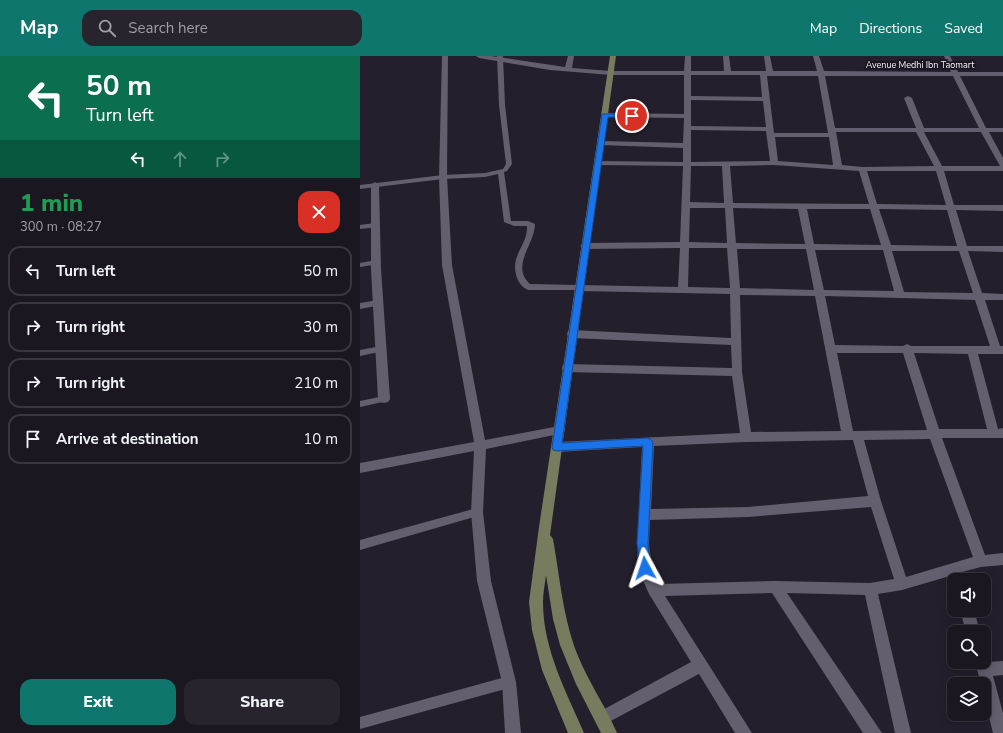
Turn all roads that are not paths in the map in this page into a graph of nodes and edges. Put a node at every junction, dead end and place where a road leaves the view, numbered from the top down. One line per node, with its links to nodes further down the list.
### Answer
1 (445, 56): 42 (street)
2 (479, 56): 10 (street, Avenue Medhi Ibn Taomart)
3 (571, 56): 11 (street)
4 (613, 56): 12 (main road)
5 (688, 56): 13 (street)
6 (726, 56): 14 (street)
7 (767, 56): 15 (street)
8 (816, 56): 16 (street)
9 (947, 56): 17 (street)
10 (499, 58): 11 (street, Avenue Medhi Ibn Taomart); 41 (lane)
11 (568, 70): 12 (street, Avenue Medhi Ibn Taomart)
12 (611, 73): 13 (street, Avenue Medhi Ibn Taomart); 22 (main road)
13 (689, 73): 14 (street, Avenue Medhi Ibn Taomart); 19 (street)
14 (728, 73): 15 (street, Avenue Medhi Ibn Taomart)
15 (767, 73): 16 (street, Avenue Medhi Ibn Taomart); 21 (street)
16 (821, 73): 17 (street, Avenue Medhi Ibn Taomart); 29 (street)
17 (955, 74): 18 (street, Avenue Medhi Ibn Taomart); 25 (street)
18 (1003, 74)
19 (688, 98): 21 (street); 23 (street)
20 (908, 98): 26 (street)
21 (766, 99): 28 (street)
22 (605, 115): 23 (street); 30 (main road)
23 (688, 116): 24 (street)
24 (688, 128): 28 (street); 31 (street)
25 (984, 129): 26 (street); 27 (street); 36 (street)
26 (920, 130): 29 (street); 38 (street)
27 (1003, 130)
28 (770, 132): 29 (street); 33 (street)
29 (832, 133): 37 (street)
30 (600, 143): 31 (street); 32 (main road)
31 (688, 146): 34 (street)
32 (598, 163): 34 (street); 54 (main road)
33 (774, 163): 35 (street); 37 (street)
34 (687, 164): 35 (street); 45 (street)
35 (726, 164): 46 (street)
36 (1003, 165)
37 (838, 167): 39 (street)
38 (938, 168): 39 (street); 40 (street); 49 (street)
39 (862, 169): 48 (street)
40 (1003, 169)
41 (501, 172): 42 (lane); 62 (lane)
42 (443, 177): 43 (lane); 89 (street)
43 (375, 185): 44 (lane); 51 (street)
44 (360, 187)
45 (686, 205): 46 (street); 53 (street)
46 (729, 205): 47 (street); 55 (street)
47 (802, 206): 48 (street); 56 (street)
48 (873, 207): 49 (street); 57 (street)
49 (950, 207): 50 (street); 58 (street)
50 (1003, 208)
51 (375, 225): 52 (lane); 60 (street)
52 (360, 227)
53 (686, 245): 54 (street); 55 (street); 63 (street)
54 (585, 246): 62 (main road)
55 (732, 246): 56 (street); 64 (street)
56 (809, 246): 57 (street); 65 (street)
57 (887, 248): 58 (street); 66 (street)
58 (963, 249): 59 (street); 67 (street)
59 (1003, 249)
60 (376, 262): 61 (lane); 69 (street)
61 (360, 265)
62 (579, 288): 63 (street); 71 (main road)
63 (683, 290): 64 (street)
64 (735, 291): 65 (street); 72 (street)
65 (818, 294): 66 (street); 75 (street)
66 (900, 296): 67 (street)
67 (979, 297): 68 (street); 77 (street)
68 (1003, 297)
69 (378, 302): 70 (lane); 74 (street)
70 (360, 306)
71 (572, 334): 72 (street); 79 (main road)
72 (736, 342): 80 (street)
73 (907, 348): 75 (street); 76 (street); 84 (street)
74 (381, 349): 78 (lane); 81 (street)
75 (830, 349): 86 (street)
76 (972, 349): 77 (street); 85 (street)
77 (1000, 350)
78 (360, 353)
79 (567, 368): 80 (street); 83 (main road)
80 (737, 372): 87 (street)
81 (384, 399): 82 (lane)
82 (360, 404)
83 (559, 430): 89 (street); 90 (main road)
84 (934, 434): 85 (street); 86 (street); 98 (street)
85 (998, 434)
86 (853, 435): 87 (street); 92 (street)
87 (746, 437): 88 (street)
88 (648, 442): 90 (street); 94 (street)
89 (480, 444): 91 (street); 93 (street)
90 (557, 447): 95 (main road)
91 (360, 468)
92 (875, 500): 94 (street); 101 (street)
93 (477, 512): 96 (lane); 109 (street)
94 (644, 515): 104 (street)
95 (544, 527): 110 (main road); 113 (main road)
96 (360, 544)
97 (1003, 559): 98 (street)
98 (981, 561): 99 (street)
99 (958, 573)
100 (947, 576): 101 (street)
101 (902, 584): 103 (street)
102 (775, 587): 103 (street); 104 (street); 116 (street)
103 (870, 589): 117 (street)
104 (654, 590): 105 (street)
105 (701, 665): 110 (street); 115 (street)
106 (991, 666): 107 (street)
107 (1003, 668)
108 (984, 669): 118 (street)
109 (509, 682): 111 (lane); 112 (street)
110 (602, 718): 114 (main road)
111 (360, 723)
112 (513, 733)
113 (576, 733)
114 (609, 733)
115 (744, 733)
116 (874, 733)
117 (903, 733)
118 (1001, 733)

